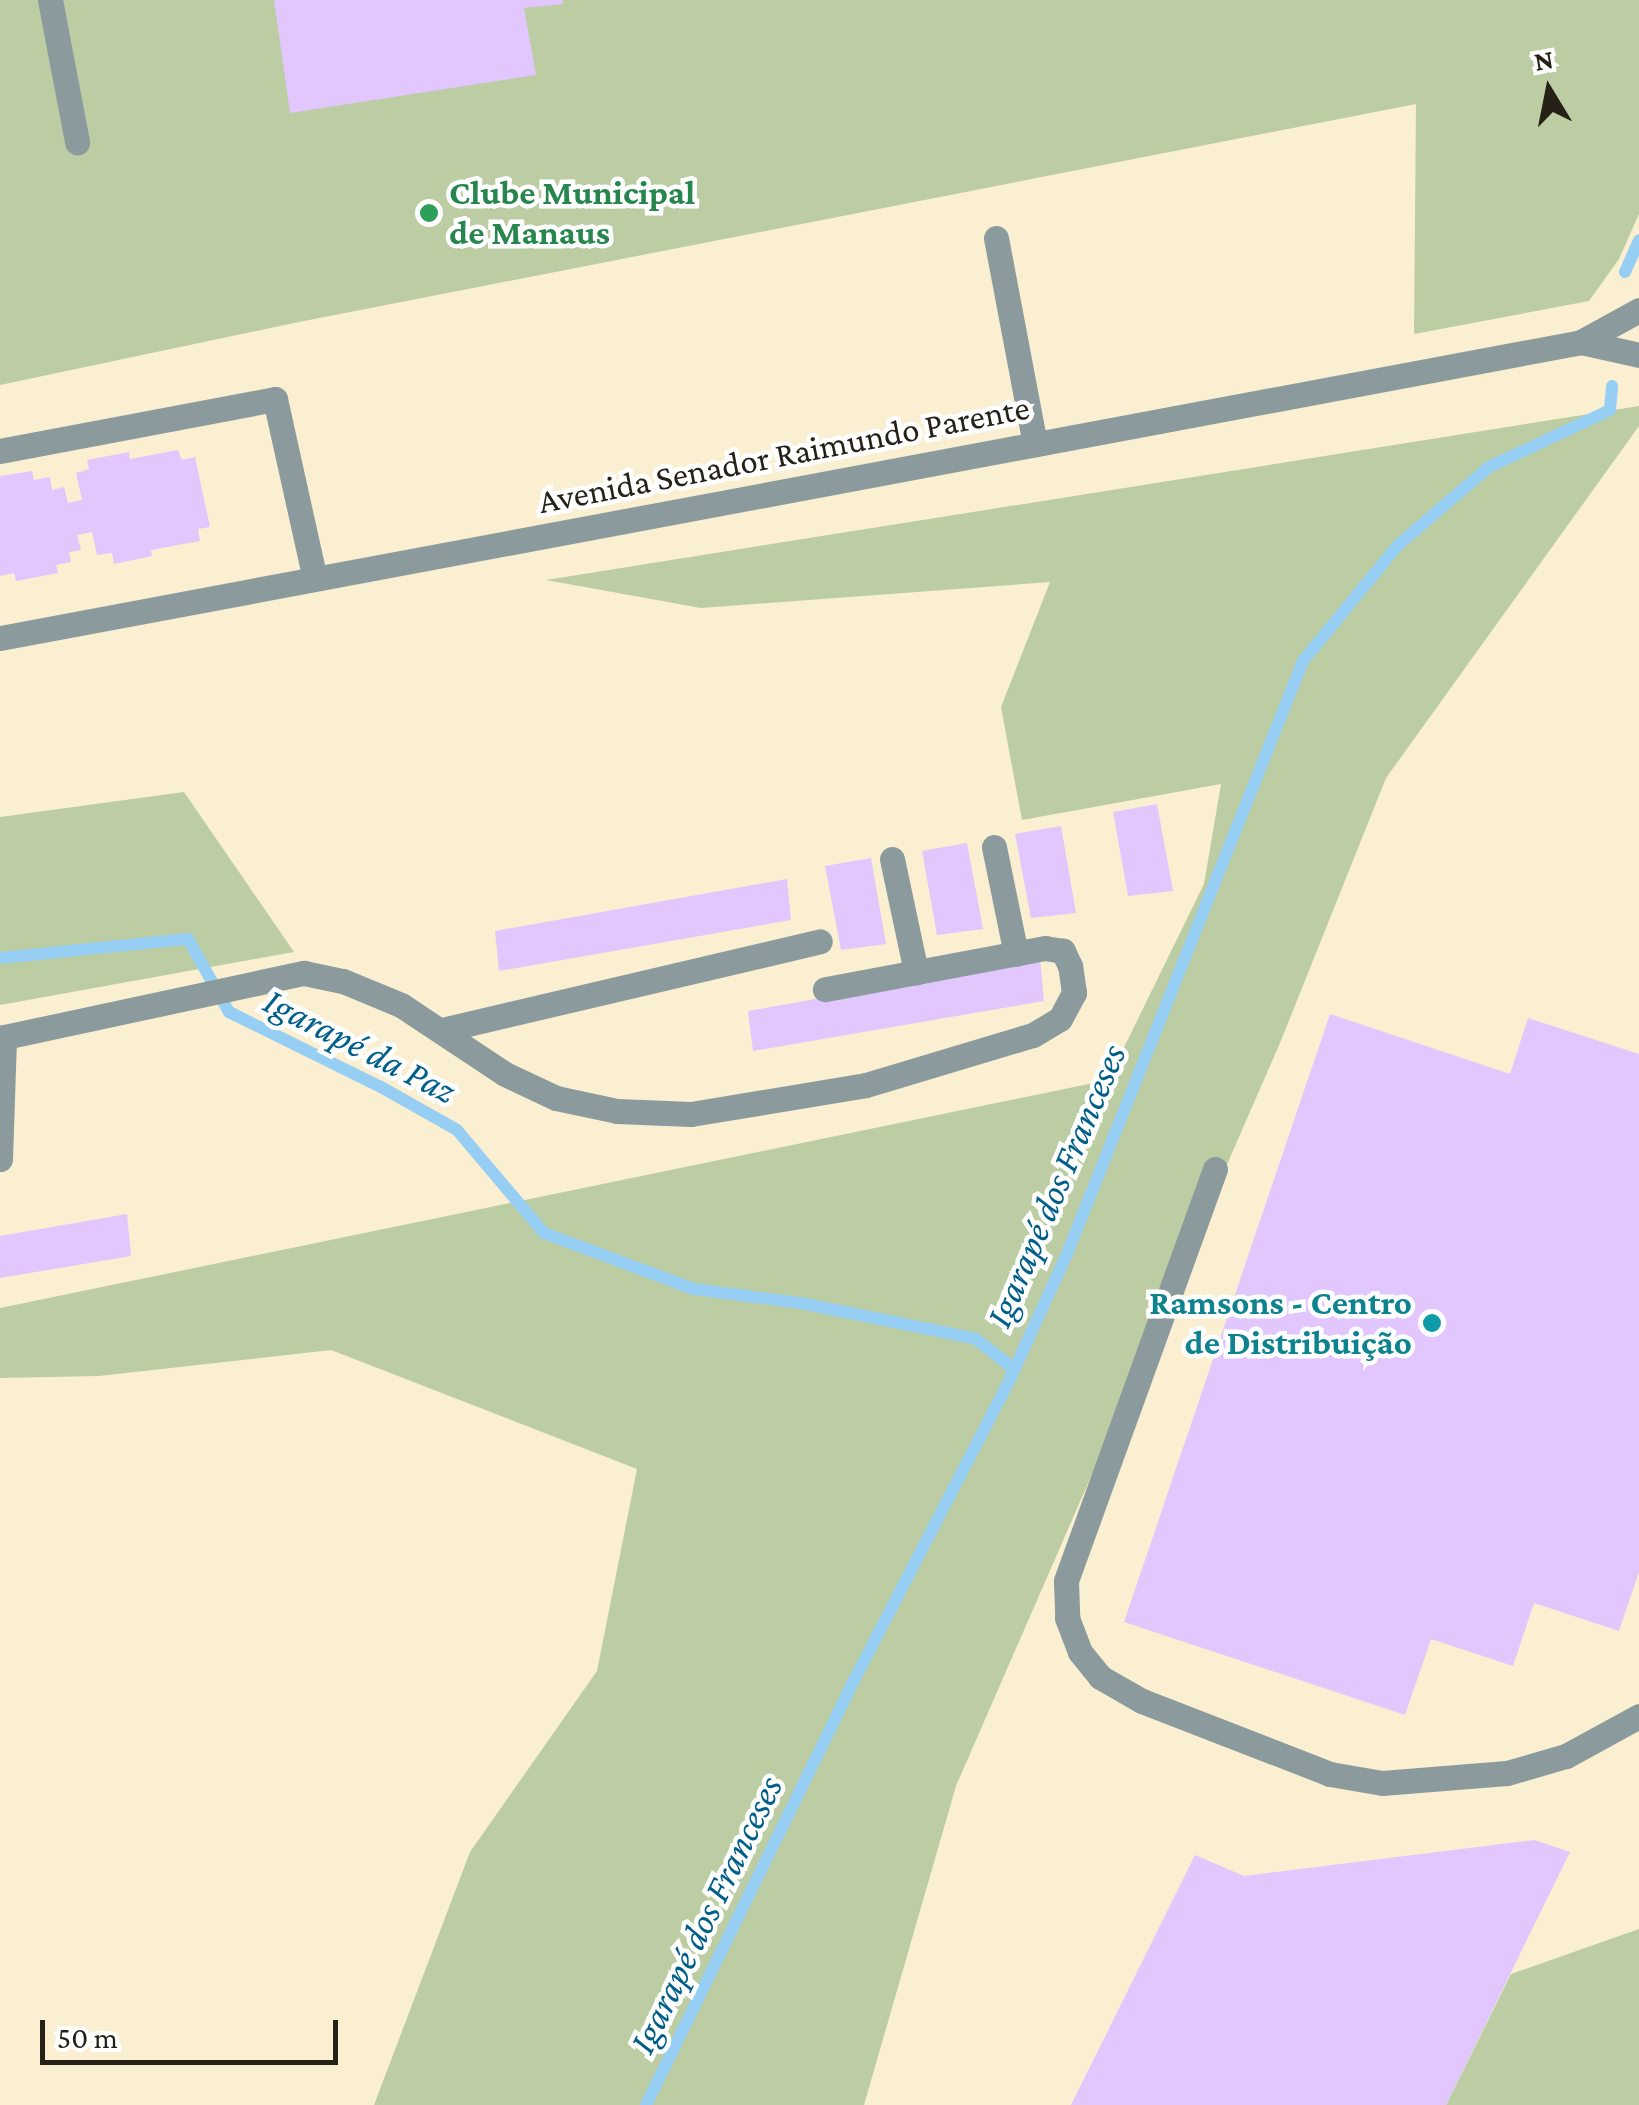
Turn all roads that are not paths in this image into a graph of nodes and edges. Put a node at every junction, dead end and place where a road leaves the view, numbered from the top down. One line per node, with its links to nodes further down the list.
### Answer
1 (50, 0): 2 (street)
2 (77, 142)
3 (996, 238): 7 (street)
4 (1639, 310): 5 (street, Avenida Senador Raimundo Parente)
5 (1581, 342): 6 (street, Avenida Senador Raimundo Parente); 7 (street, Avenida Senador Raimundo Parente)
6 (1639, 355)
7 (1035, 444): 9 (street, Avenida Senador Raimundo Parente)
8 (0, 451): 9 (street)
9 (315, 579): 10 (street, Avenida Senador Raimundo Parente)
10 (0, 638)
11 (994, 847): 14 (street)
12 (892, 858): 15 (street)
13 (820, 942): 17 (street)
14 (1016, 954): 15 (street); 17 (street)
15 (916, 972): 16 (street)
16 (825, 988)
17 (442, 1030): 18 (street)
18 (2, 1038): 19 (street)
19 (0, 1160)
20 (1215, 1169): 22 (street)
21 (1639, 1716): 22 (street)
22 (1627, 1735)

